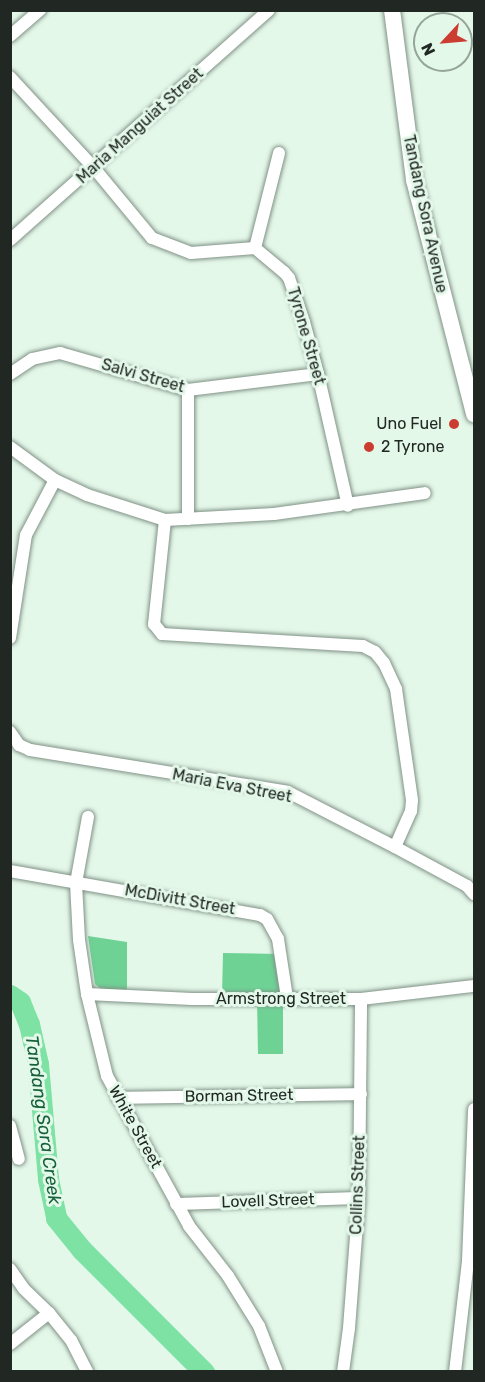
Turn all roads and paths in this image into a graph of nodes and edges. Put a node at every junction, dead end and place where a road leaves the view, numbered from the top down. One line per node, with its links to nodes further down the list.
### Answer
1 (40, 10): 4 (street)
2 (269, 10): 7 (street, Maria Manguiat Street)
3 (392, 10): 12 (main road, Tandang Sora Avenue)
4 (10, 36)
5 (10, 77): 7 (street)
6 (279, 153): 9 (street)
7 (94, 168): 8 (street, Maria Manguiat Street); 9 (street)
8 (10, 240)
9 (255, 248): 11 (street, Tyrone Street)
10 (10, 374): 13 (street, Salvi Street)
11 (318, 374): 13 (street, Salvi Street); 18 (street, Tyrone Street)
12 (470, 379): 14 (main road, Tandang Sora Avenue)
13 (188, 390): 19 (street)
14 (474, 414)
15 (10, 447): 16 (street)
16 (55, 480): 20 (street); 21 (street)
17 (425, 494): 18 (street)
18 (348, 506): 19 (street)
19 (188, 519): 20 (street)
20 (165, 520): 24 (street)
21 (10, 638)
22 (10, 732): 24 (street, Maria Eva Street)
23 (88, 817): 26 (street, White Street)
24 (395, 847): 27 (street, Maria Eva Street)
25 (10, 871): 26 (street, McDivitt Street)
26 (76, 883): 29 (street, White Street); 30 (street, McDivitt Street)
27 (474, 894)
28 (474, 986): 31 (street, Armstrong Street)
29 (87, 994): 30 (street, Armstrong Street); 33 (street, White Street)
30 (286, 998): 31 (street, Armstrong Street)
31 (361, 999): 32 (street, Collins Street)
32 (361, 1094): 33 (street, Borman Street); 37 (street, Collins Street)
33 (118, 1098): 38 (street, White Street)
34 (474, 1109): 45 (street)
35 (10, 1126): 36 (street)
36 (19, 1159)
37 (359, 1198): 38 (street, Lovell Street); 44 (street, Collins Street)
38 (176, 1204): 43 (street, White Street)
39 (10, 1269): 40 (street)
40 (50, 1313): 41 (street); 42 (street)
41 (10, 1344)
42 (87, 1371)
43 (277, 1371)
44 (343, 1371)
45 (454, 1371)

